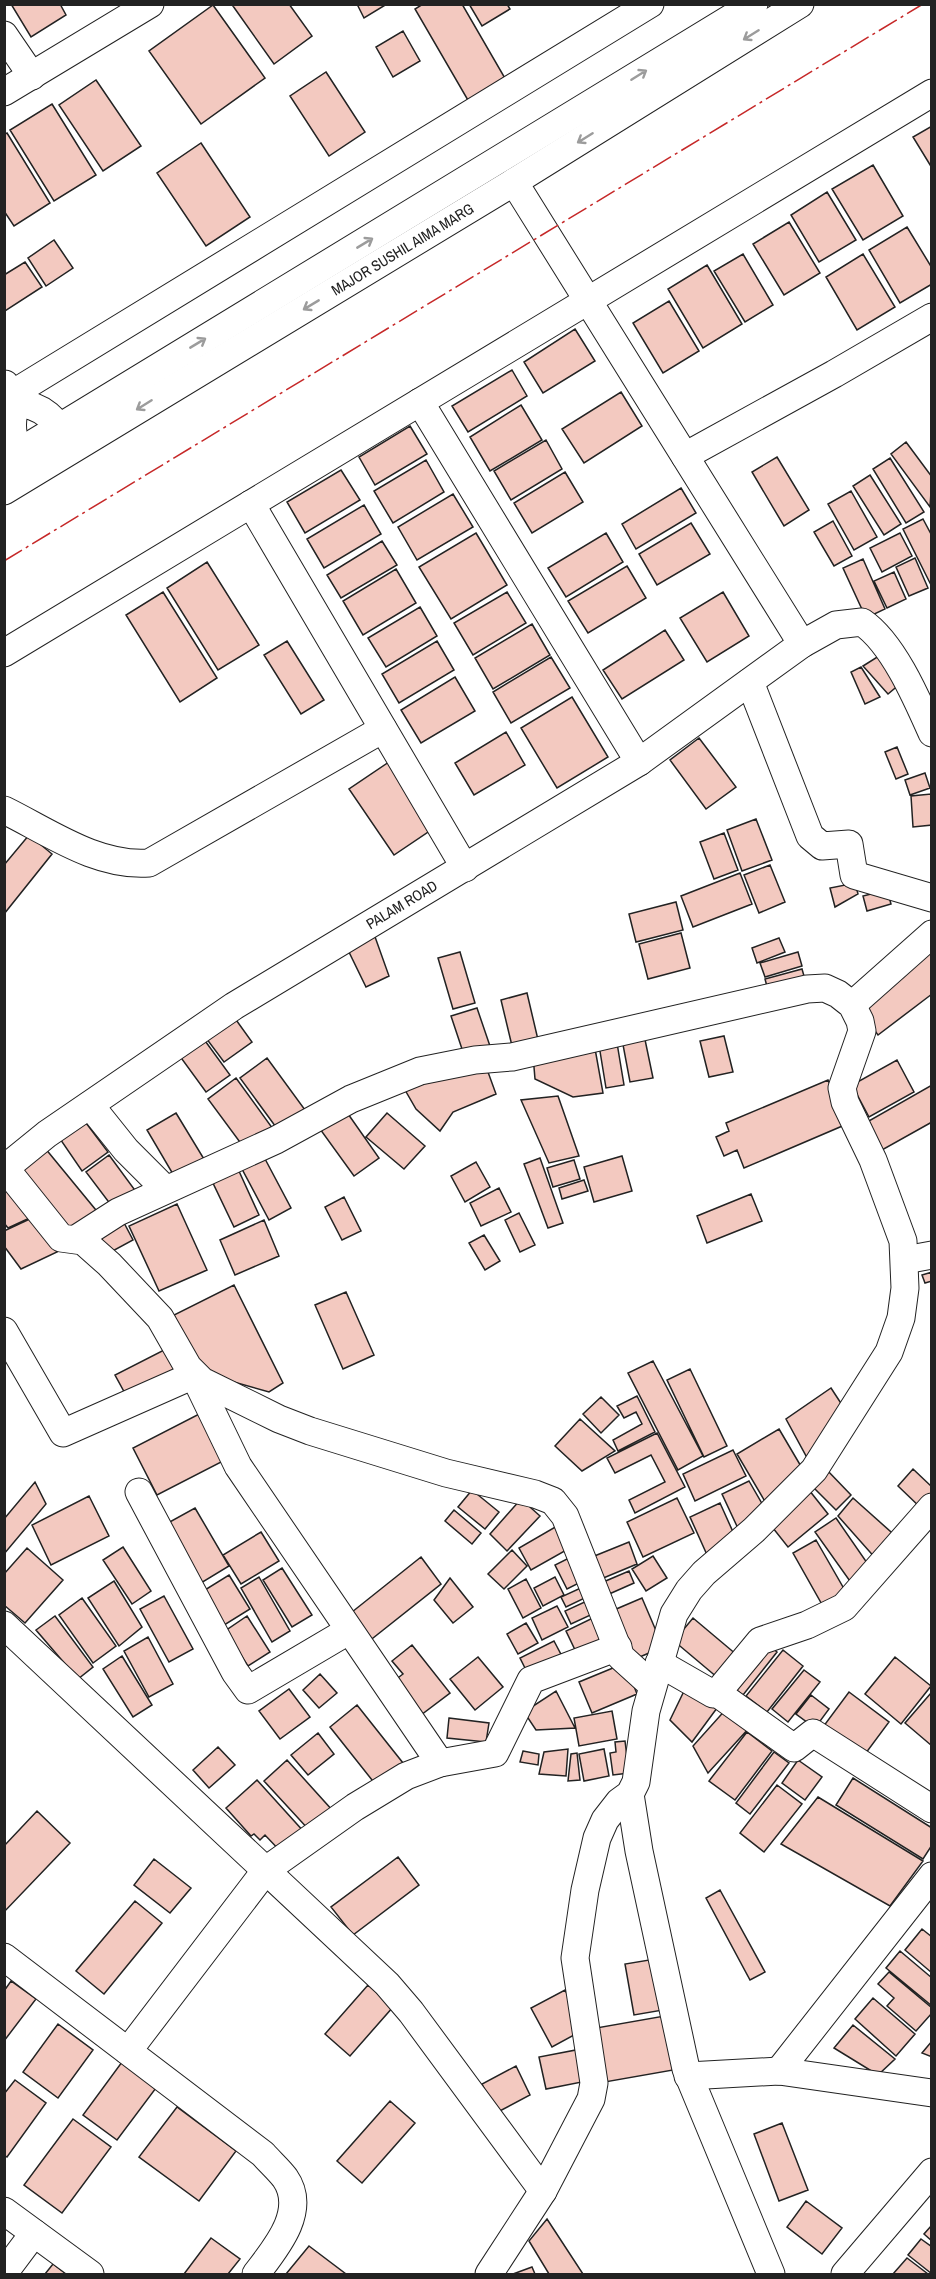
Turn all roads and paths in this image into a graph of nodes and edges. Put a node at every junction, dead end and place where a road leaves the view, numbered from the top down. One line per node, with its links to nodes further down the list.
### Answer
1 (150, 4): 6 (street)
2 (650, 4): 12 (street)
3 (754, 4): 14 (street, MAJOR SUSHIL AIMA MARG, one-way to 3)
4 (800, 4): 9 (street, MAJOR SUSHIL AIMA MARG, one-way to 9)
5 (4, 35): 6 (street)
6 (32, 76): 7 (street)
7 (4, 92)
8 (932, 93): 10 (street)
9 (514, 182): 10 (street); 14 (street, MAJOR SUSHIL AIMA MARG, one-way to 14)
10 (588, 301): 13 (street); 15 (street)
11 (927, 326): 15 (street)
12 (9, 395): 14 (street); 16 (street)
13 (420, 402): 18 (street); 24 (street)
14 (67, 438): 16 (street, MAJOR SUSHIL AIMA MARG)
15 (685, 456): 19 (street)
16 (19, 462): 17 (street, MAJOR SUSHIL AIMA MARG)
17 (4, 491)
18 (251, 504): 20 (street); 22 (street)
19 (802, 644): 21 (street, PALAM ROAD); 23 (street, PALAM ROAD)
20 (4, 653)
21 (750, 682): 24 (street, PALAM ROAD); 27 (street)
22 (383, 729): 25 (street); 26 (street)
23 (932, 733)
24 (639, 762): 26 (street, PALAM ROAD)
25 (4, 810)
26 (465, 868): 30 (street, PALAM ROAD)
27 (932, 898)
28 (932, 934): 29 (street)
29 (852, 1005): 32 (street); 35 (street)
30 (90, 1105): 31 (street, PALAM ROAD); 32 (street)
31 (4, 1171): 33 (street)
32 (165, 1189): 33 (street)
33 (76, 1239): 37 (street)
34 (932, 1255): 35 (street)
35 (905, 1260): 43 (street)
36 (4, 1331): 37 (street)
37 (194, 1375): 41 (street); 42 (street)
38 (139, 1492): 41 (street)
39 (932, 1508): 44 (street)
40 (4, 1625): 48 (street)
41 (348, 1631): 45 (street)
42 (618, 1647): 43 (street); 45 (street)
43 (656, 1674): 44 (street); 46 (street)
44 (717, 1694): 47 (street)
45 (440, 1763): 48 (street)
46 (630, 1794): 53 (street); 56 (street)
47 (932, 1809)
48 (266, 1870): 51 (street); 56 (street)
49 (932, 1876): 52 (street)
50 (4, 1957): 51 (street)
51 (128, 2051): 61 (street)
52 (779, 2071): 53 (street); 54 (street)
53 (688, 2076): 63 (street)
54 (932, 2093)
55 (932, 2172): 64 (street)
56 (543, 2192): 62 (street)
57 (4, 2211): 58 (street)
58 (34, 2233): 59 (street); 60 (street)
59 (4, 2273)
60 (90, 2274)
61 (255, 2274)
62 (489, 2274)
63 (771, 2274)
64 (845, 2274)

